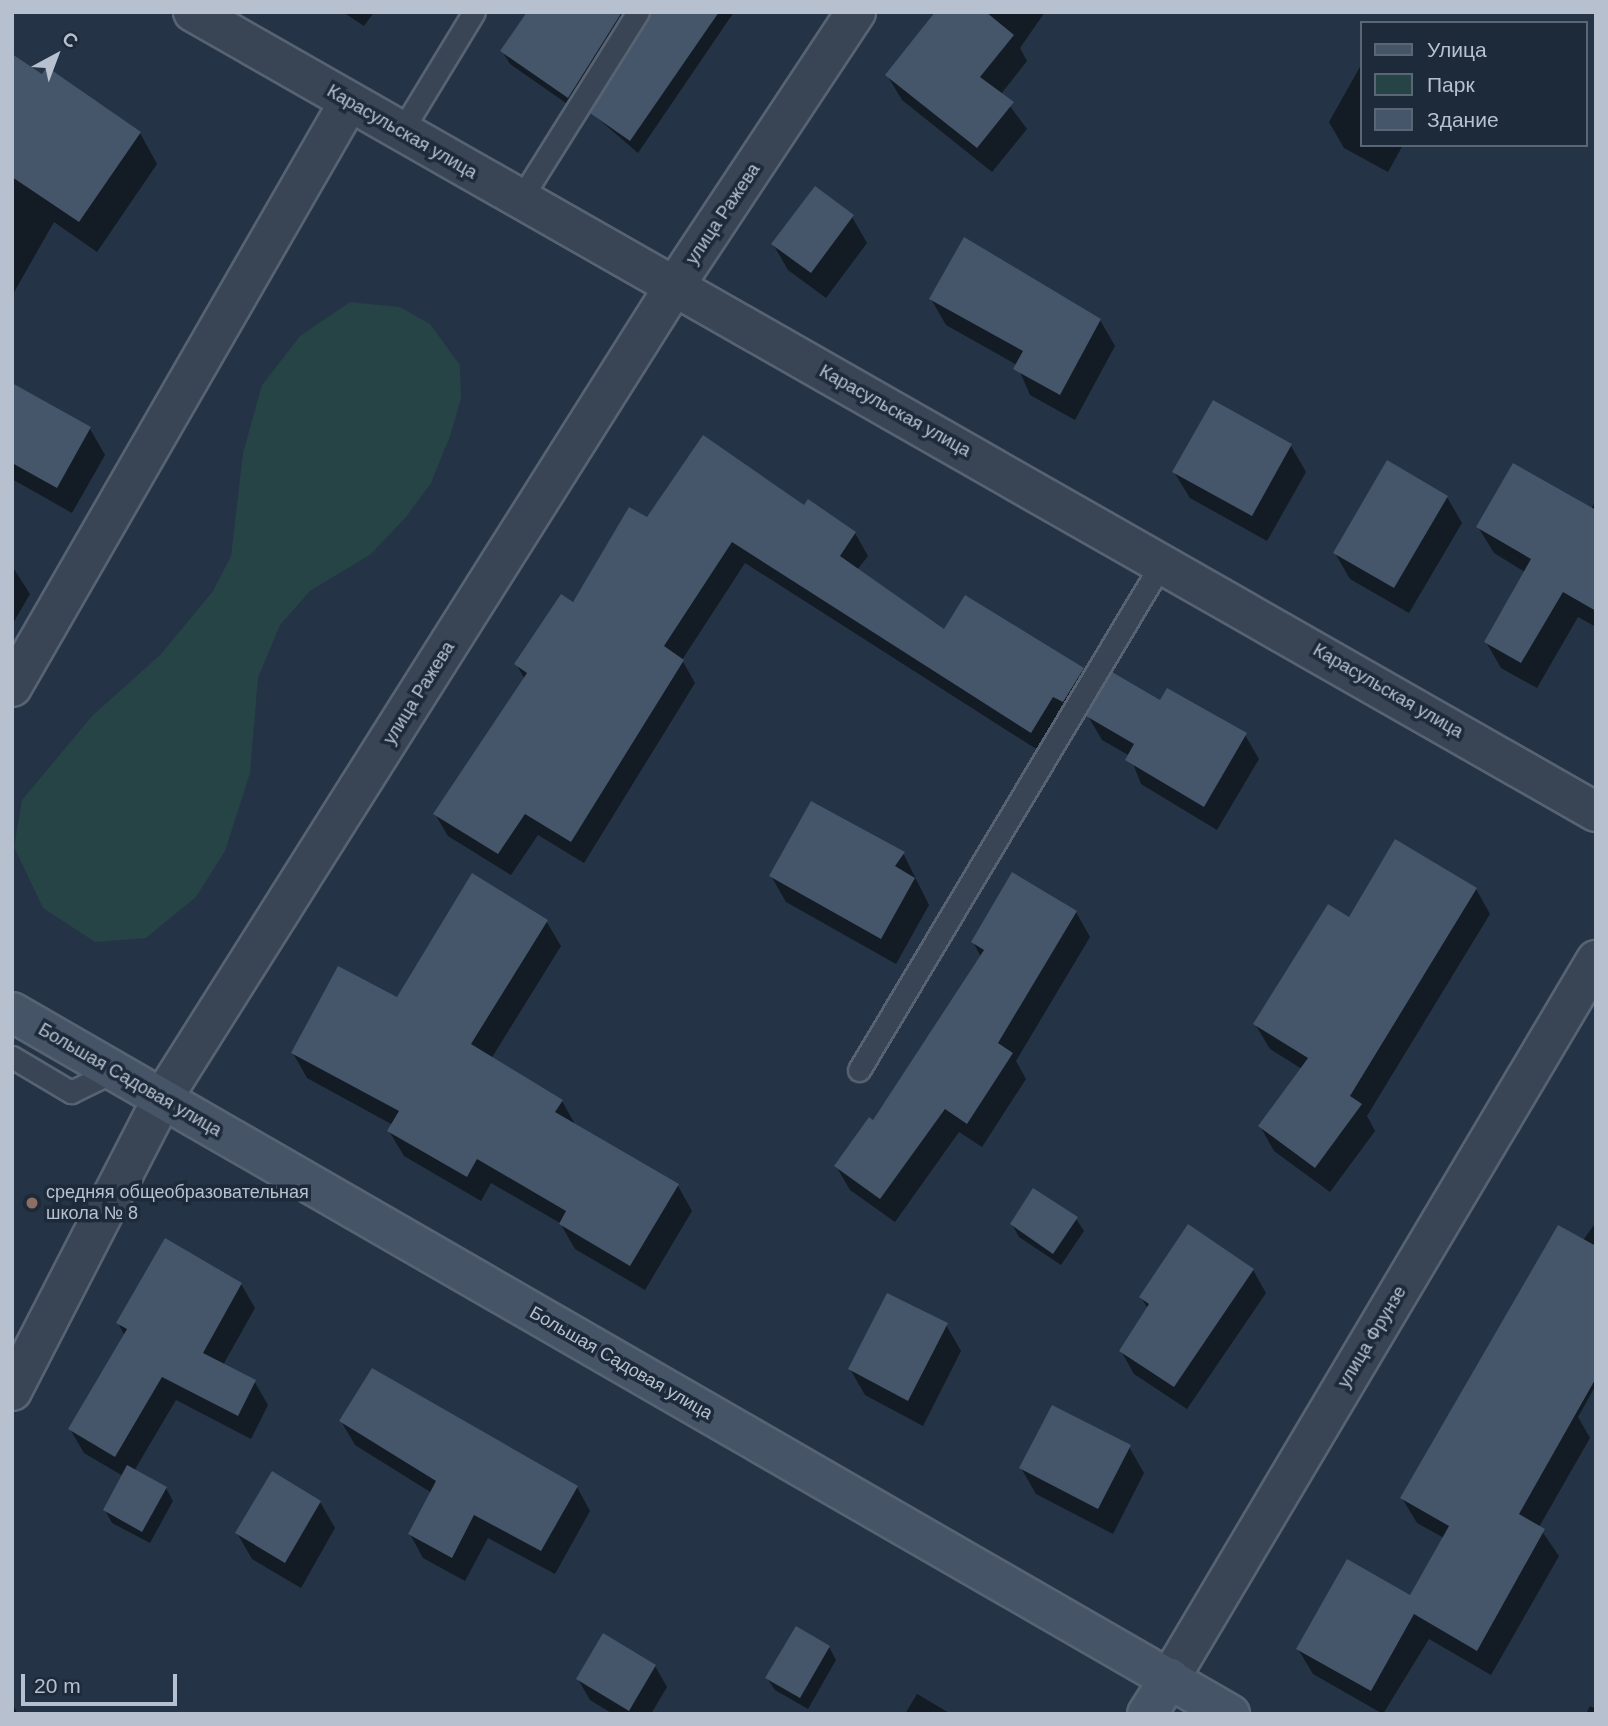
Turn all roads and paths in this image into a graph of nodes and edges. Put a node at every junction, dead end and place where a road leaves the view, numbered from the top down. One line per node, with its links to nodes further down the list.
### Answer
1 (194, 12): 5 (street, Карасульская улица)
2 (474, 12): 6 (lane)
3 (638, 12): 7 (lane)
4 (856, 12): 8 (street, улица Ражева)
5 (349, 102): 6 (street, Карасульская улица); 10 (street)
6 (401, 132): 7 (street, Карасульская улица)
7 (520, 200): 8 (street, Карасульская улица)
8 (674, 287): 9 (street, Карасульская улица); 17 (street, улица Ражева)
9 (1163, 561): 11 (street, Карасульская улица); 15 (lane)
10 (12, 687)
11 (1596, 811)
12 (1596, 960): 19 (street, улица Фрунзе)
13 (12, 1012): 16 (street, Большая Садовая улица)
14 (12, 1057): 16 (lane)
15 (859, 1070)
16 (114, 1071): 17 (street, Большая Садовая улица)
17 (162, 1099): 18 (street, улица Ражева); 19 (street, Большая Садовая улица)
18 (12, 1391)
19 (1170, 1678): 20 (street, улица Фрунзе); 21 (street, Большая Садовая улица)
20 (1147, 1714)
21 (1230, 1714)

